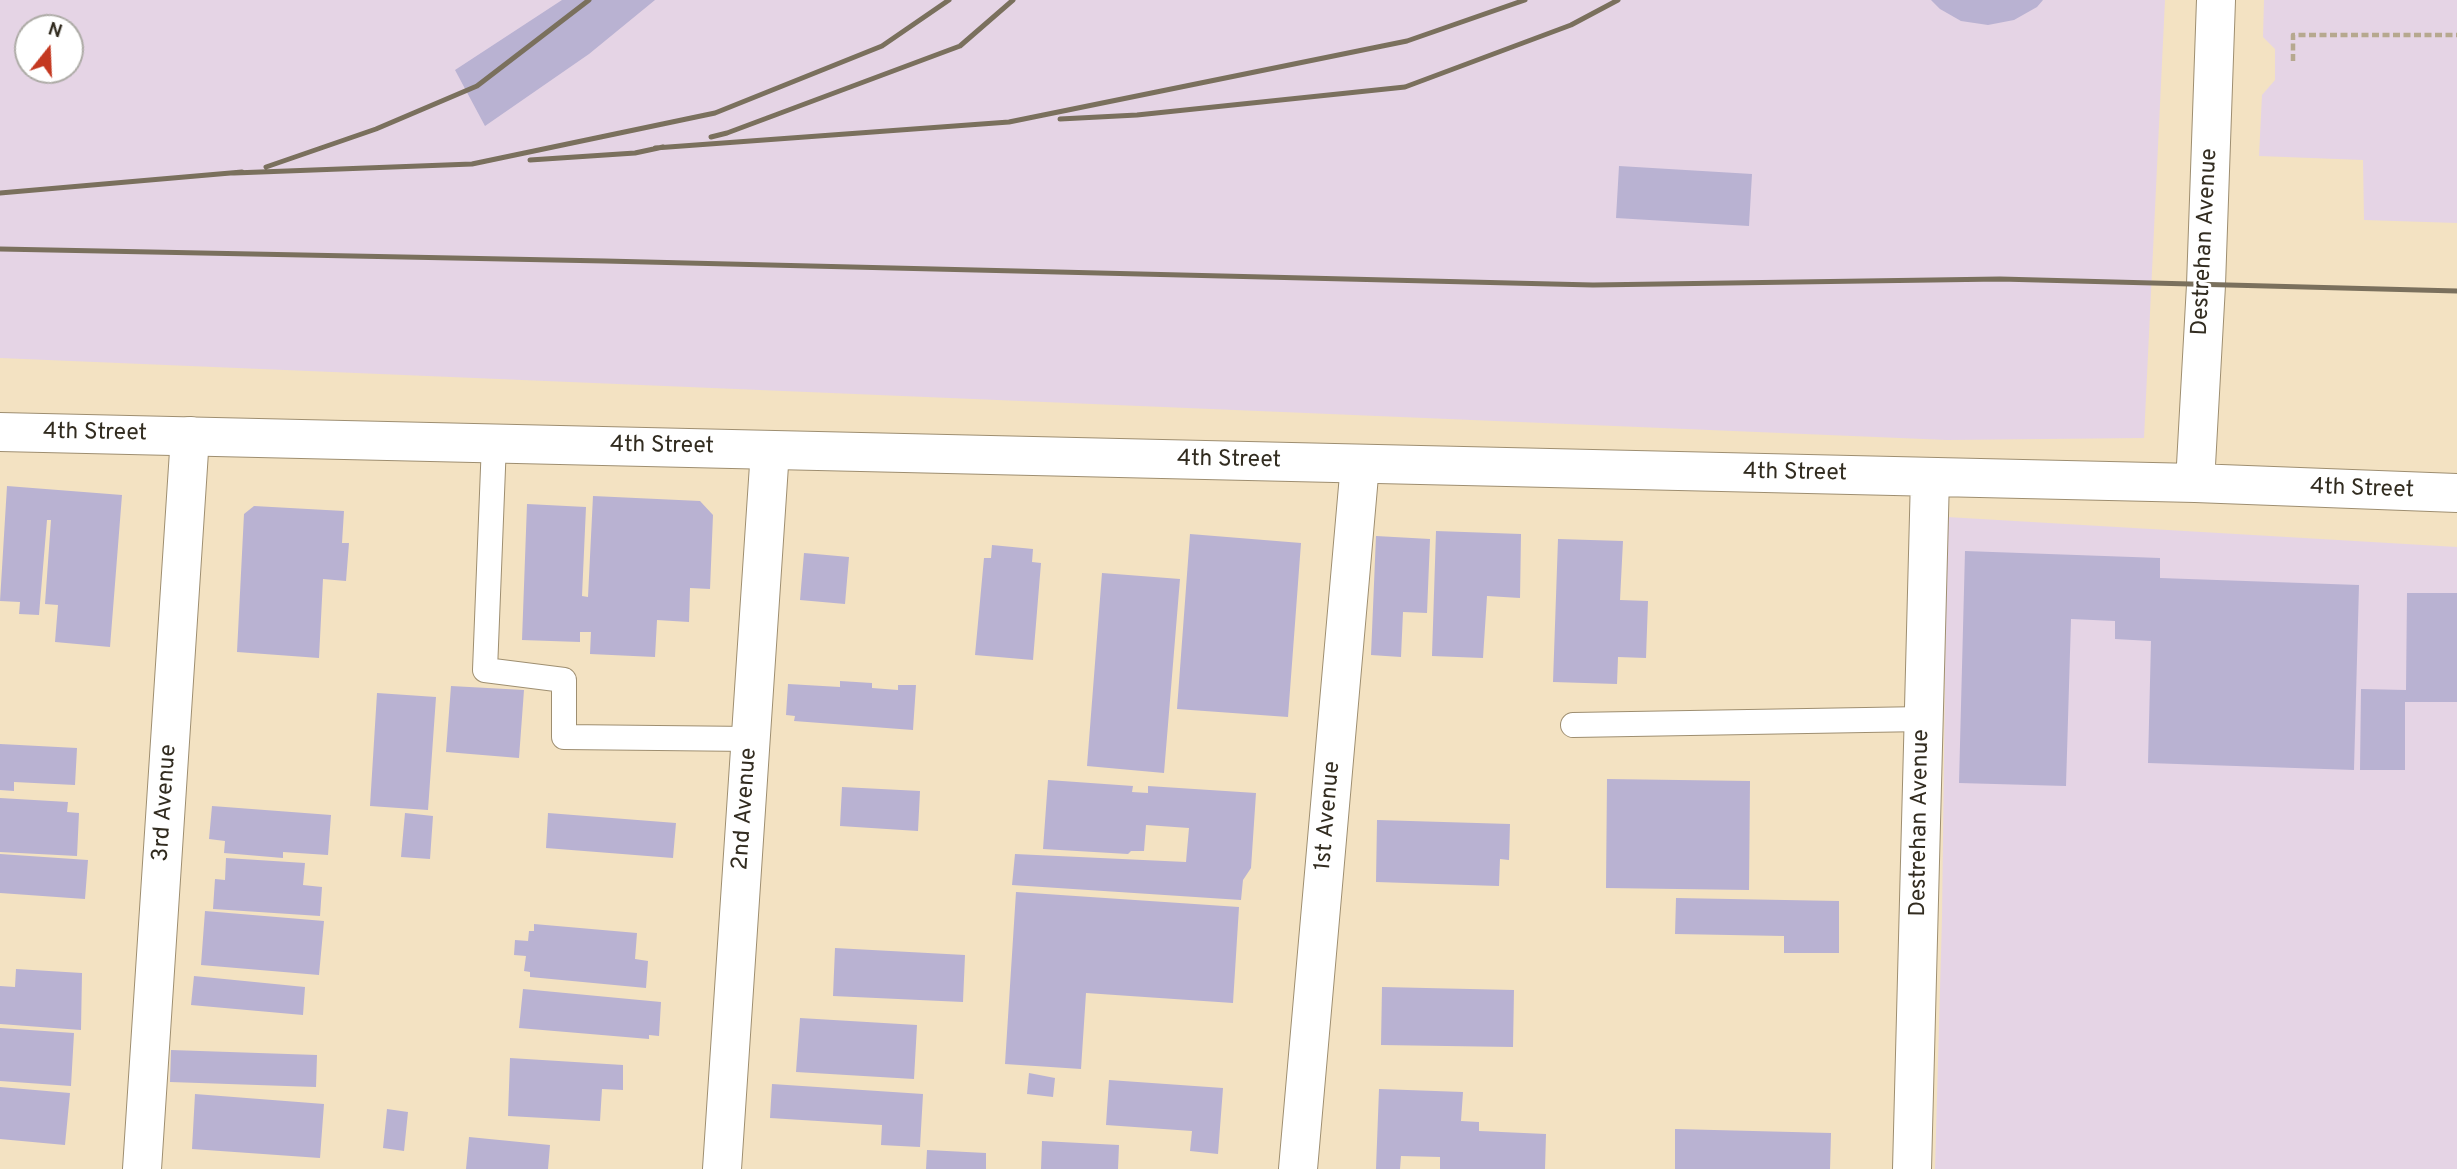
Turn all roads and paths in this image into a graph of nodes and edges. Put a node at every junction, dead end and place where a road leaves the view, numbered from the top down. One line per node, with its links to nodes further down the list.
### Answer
1 (2216, 0): 10 (main road, Destrehan Avenue)
2 (2457, 36): 3 (path)
3 (2293, 61)
4 (0, 432): 5 (main road, 4th Street)
5 (190, 436): 6 (main road, 4th Street); 15 (main road, 3rd Avenue)
6 (494, 443): 7 (main road, 4th Street); 14 (lane)
7 (770, 450): 8 (main road, 4th Street); 14 (main road, 2nd Avenue)
8 (1360, 464): 9 (main road, 4th Street); 17 (main road, 1st Avenue)
9 (1930, 477): 10 (main road, 4th Street); 12 (main road, Destrehan Avenue)
10 (2195, 483): 11 (main road, 4th Street)
11 (2457, 494)
12 (1924, 719): 13 (lane); 18 (main road, Destrehan Avenue)
13 (1573, 725)
14 (751, 739): 16 (main road, 2nd Avenue)
15 (142, 1169)
16 (722, 1169)
17 (1298, 1169)
18 (1912, 1169)

